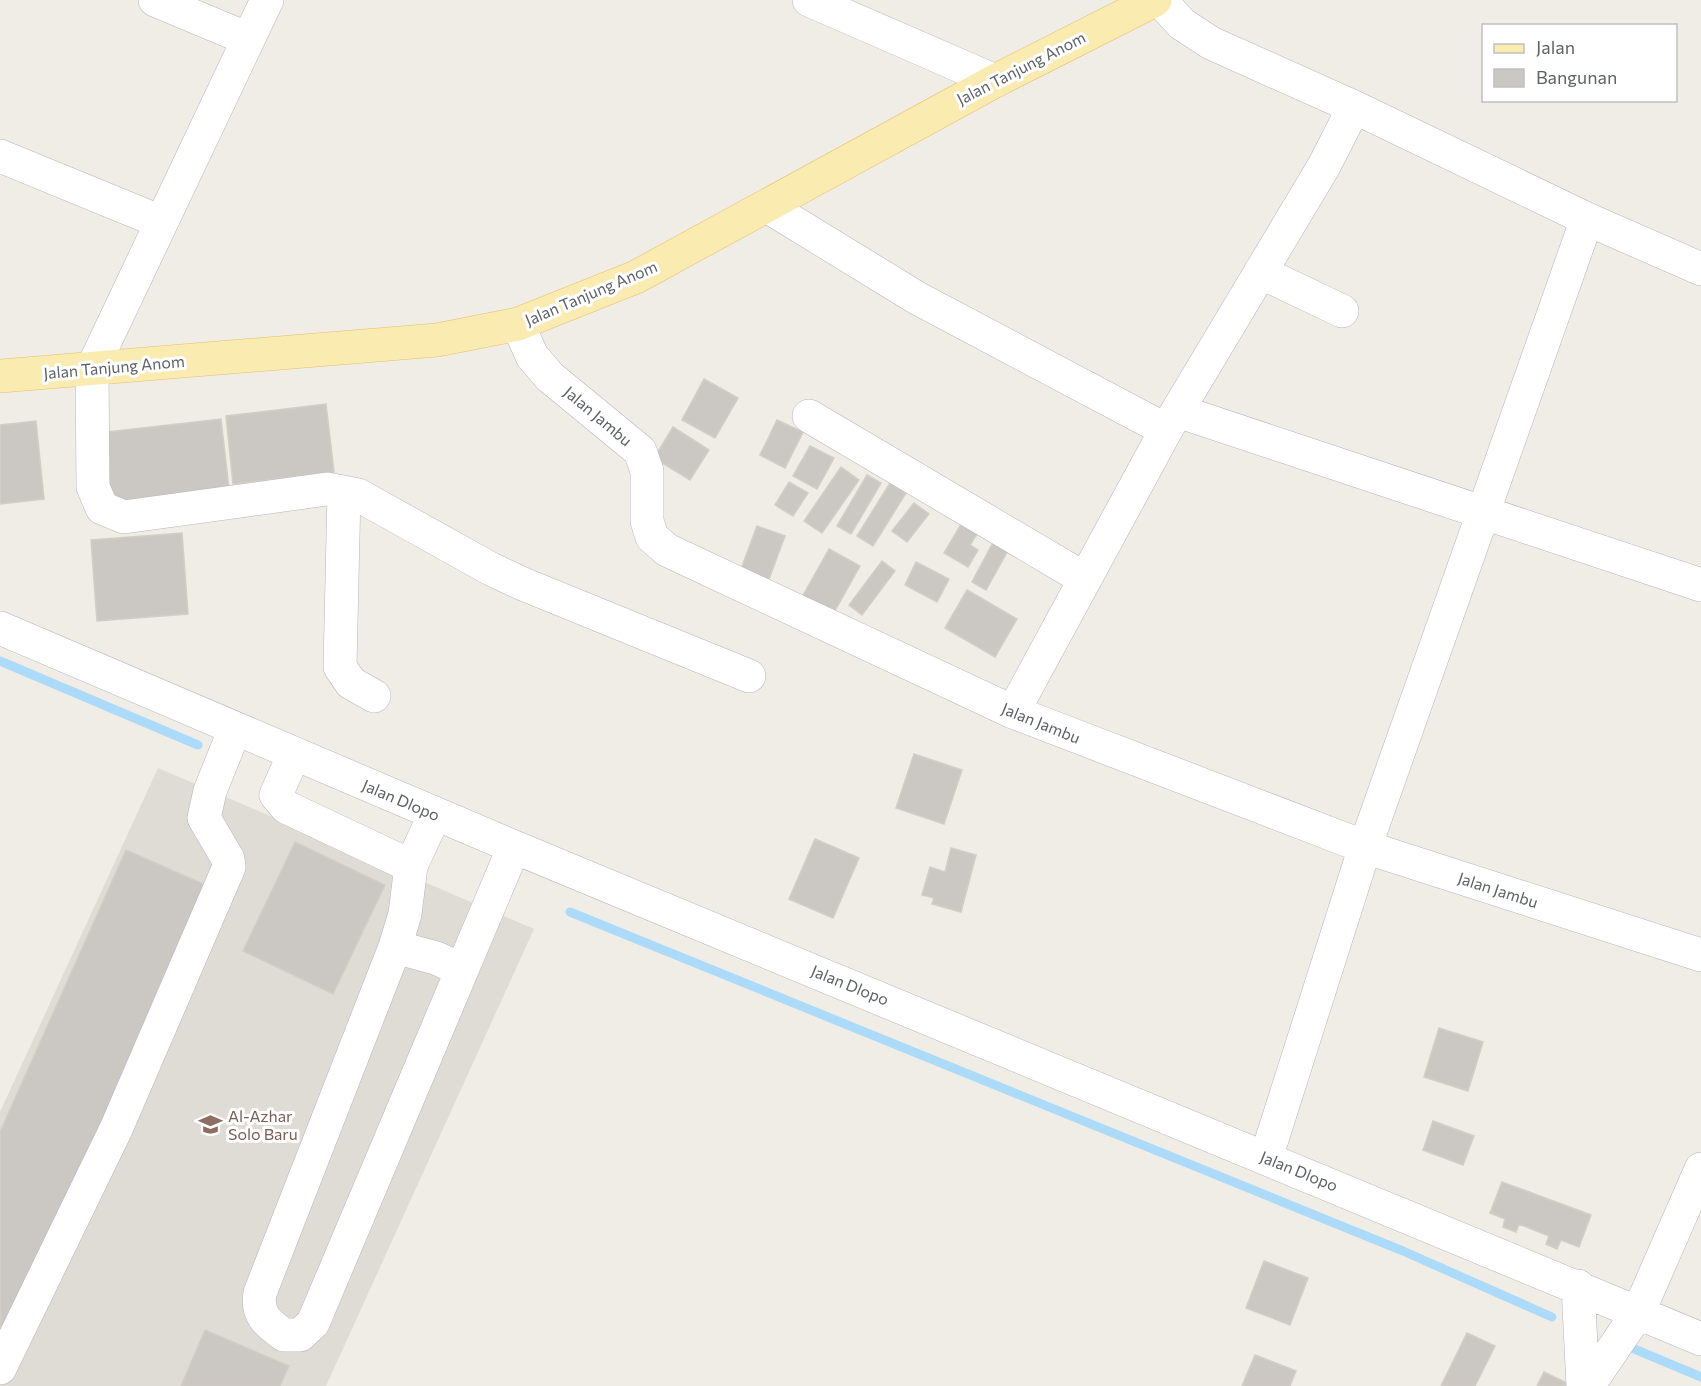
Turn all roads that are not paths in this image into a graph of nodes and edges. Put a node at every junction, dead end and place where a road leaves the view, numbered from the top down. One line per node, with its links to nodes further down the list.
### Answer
1 (155, 0): 5 (street)
2 (267, 0): 5 (street)
3 (809, 0): 6 (street)
4 (1157, 0): 6 (main road, Jalan Tanjung Anom); 7 (street)
5 (248, 39): 11 (street)
6 (995, 81): 9 (main road, Jalan Tanjung Anom)
7 (1354, 106): 10 (street); 13 (street)
8 (0, 156): 11 (street)
9 (767, 206): 15 (main road, Jalan Tanjung Anom); 19 (street)
10 (1587, 219): 12 (street); 21 (street)
11 (161, 222): 16 (street)
12 (1701, 269)
13 (1260, 272): 14 (street); 19 (street)
14 (1342, 311)
15 (518, 324): 16 (main road, Jalan Tanjung Anom); 27 (street, Jalan Jambu)
16 (92, 369): 17 (main road, Jalan Tanjung Anom); 20 (street)
17 (0, 376)
18 (809, 416): 22 (street)
19 (1172, 421): 21 (street); 22 (street)
20 (344, 493): 25 (street); 26 (street)
21 (1483, 511): 23 (street); 32 (street)
22 (1085, 579): 27 (street)
23 (1701, 585)
24 (0, 628): 28 (street, Jalan Dlopo)
25 (749, 676)
26 (374, 696)
27 (1012, 712): 32 (street, Jalan Jambu)
28 (235, 729): 29 (street, Jalan Dlopo); 42 (street)
29 (286, 774): 30 (street, Jalan Dlopo); 33 (street)
30 (435, 814): 31 (street, Jalan Dlopo); 33 (street)
31 (514, 847): 36 (street); 37 (street, Jalan Dlopo)
32 (1365, 847): 35 (street, Jalan Jambu); 37 (street)
33 (411, 866): 34 (street)
34 (395, 947): 36 (street); 36 (street)
35 (1701, 955)
36 (462, 970)
37 (1266, 1158): 39 (street, Jalan Dlopo)
38 (1701, 1169): 40 (street)
39 (1578, 1286): 40 (street, Jalan Dlopo); 43 (street)
40 (1639, 1311): 41 (street, Jalan Dlopo); 43 (street)
41 (1701, 1339)
42 (0, 1368)
43 (1586, 1386)

